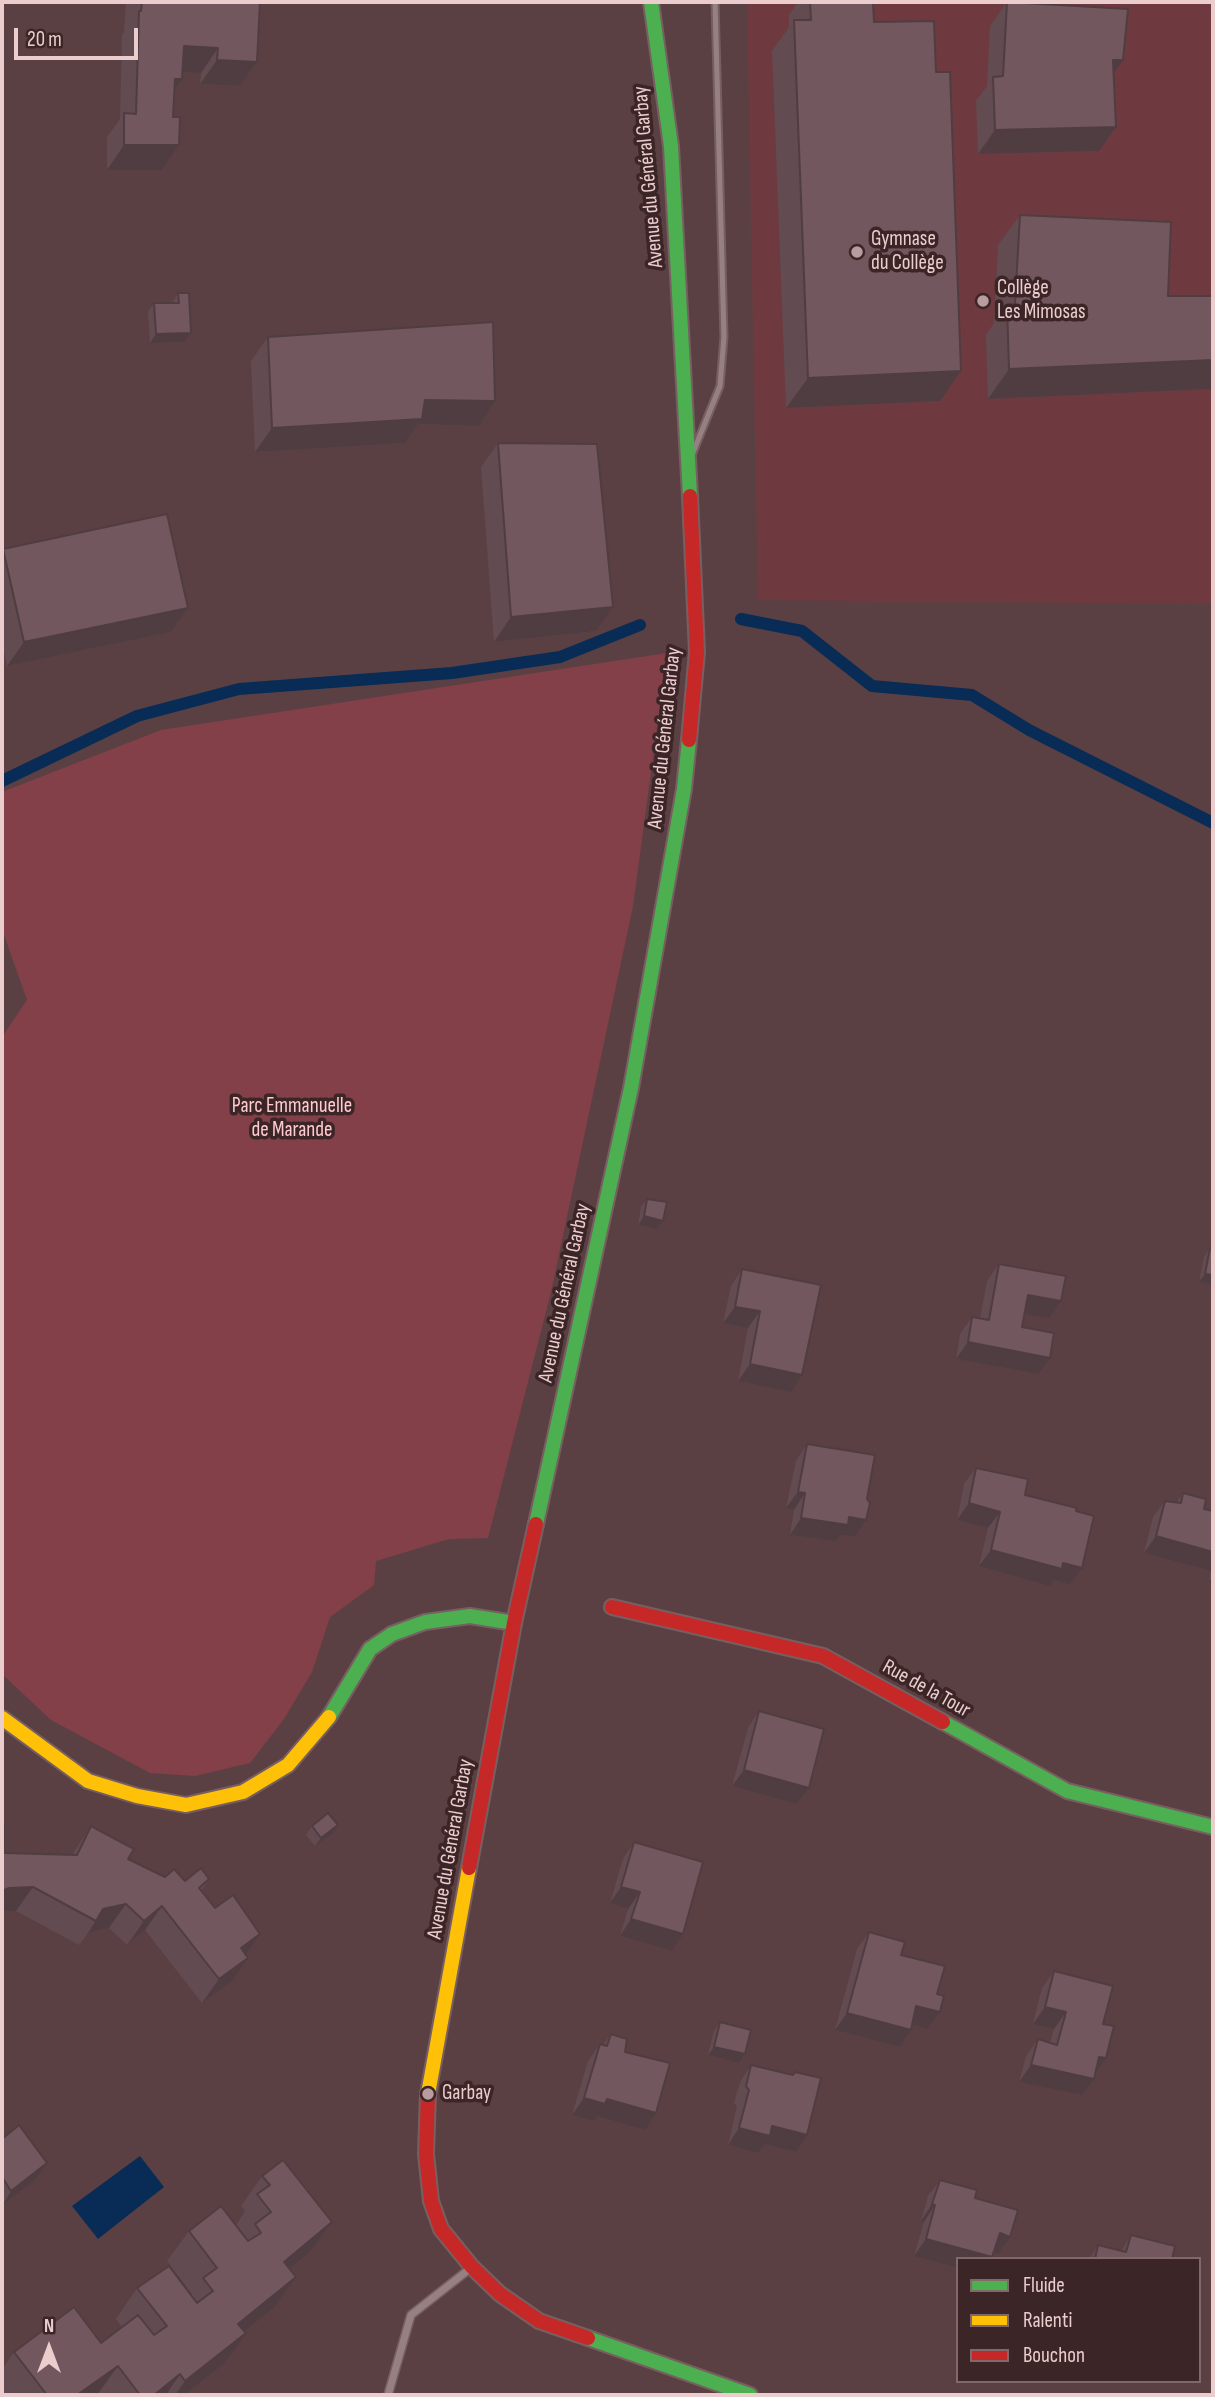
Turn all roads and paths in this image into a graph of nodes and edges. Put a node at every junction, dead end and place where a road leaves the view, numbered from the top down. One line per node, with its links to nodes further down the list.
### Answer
1 (651, 2): 3 (main road, Avenue du Général Garbay)
2 (715, 2): 3 (lane)
3 (689, 462): 5 (main road, Avenue du Général Garbay)
4 (612, 1607): 7 (main road, Rue de la Tour)
5 (513, 1623): 6 (main road); 8 (main road, Avenue du Général Garbay)
6 (2, 1718)
7 (1213, 1827)
8 (472, 2267): 9 (street); 10 (main road, Avenue du Général Garbay)
9 (388, 2395)
10 (750, 2395)

